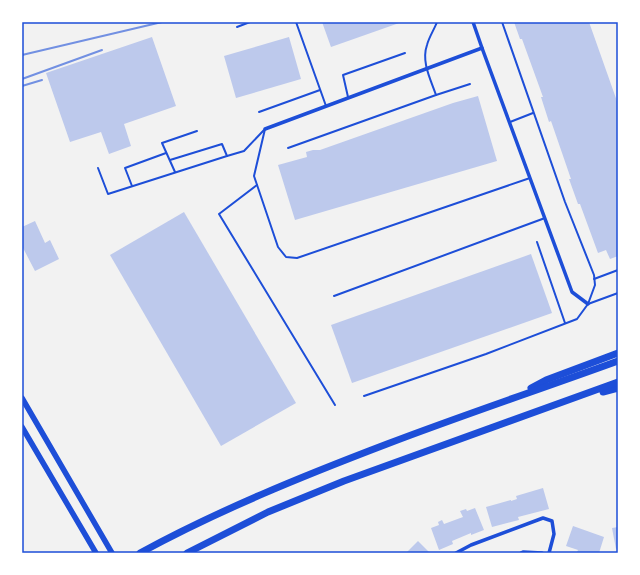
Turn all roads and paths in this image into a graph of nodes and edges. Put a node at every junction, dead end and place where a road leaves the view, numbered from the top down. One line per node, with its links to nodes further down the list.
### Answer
1 (250, 22): 6 (lane)
2 (296, 22): 11 (lane)
3 (437, 22): 9 (lane)
4 (473, 22): 7 (street)
5 (502, 22): 16 (lane)
6 (236, 27)
7 (482, 48): 9 (street); 17 (street)
8 (405, 53): 13 (lane)
9 (426, 69): 12 (lane); 13 (street)
10 (470, 84): 12 (lane)
11 (320, 90): 14 (lane); 15 (lane)
12 (436, 95): 20 (lane)
13 (349, 98): 14 (street)
14 (326, 106): 18 (street)
15 (259, 112)
16 (533, 113): 17 (lane); 32 (lane)
17 (509, 122): 26 (street)
18 (265, 129): 22 (lane); 28 (lane)
19 (197, 131): 21 (lane)
20 (288, 148)
21 (166, 153): 23 (lane); 27 (lane)
22 (227, 156): 23 (lane); 25 (lane)
23 (170, 160): 25 (lane)
24 (98, 168): 27 (lane)
25 (175, 172): 27 (lane)
26 (530, 178): 28 (lane); 29 (street)
27 (132, 186)
28 (257, 186): 45 (lane)
29 (545, 218): 34 (lane); 35 (street)
30 (537, 242): 36 (lane)
31 (618, 270): 32 (lane)
32 (594, 279): 35 (lane)
33 (618, 293): 35 (lane)
34 (334, 296)
35 (588, 304): 36 (lane)
36 (565, 323): 41 (lane)
37 (618, 353): 42 (highway)
38 (618, 361): 42 (highway)
39 (618, 382): 44 (highway)
40 (618, 388): 44 (highway)
41 (364, 396)
42 (516, 397): 49 (highway)
43 (22, 398): 48 (main road)
44 (576, 398): 50 (highway)
45 (335, 405)
46 (22, 427): 47 (main road)
47 (96, 553)
48 (112, 553)
49 (140, 553)
50 (186, 553)
51 (456, 553): 54 (street)
52 (522, 553): 53 (street)
53 (542, 553)
54 (548, 553)

